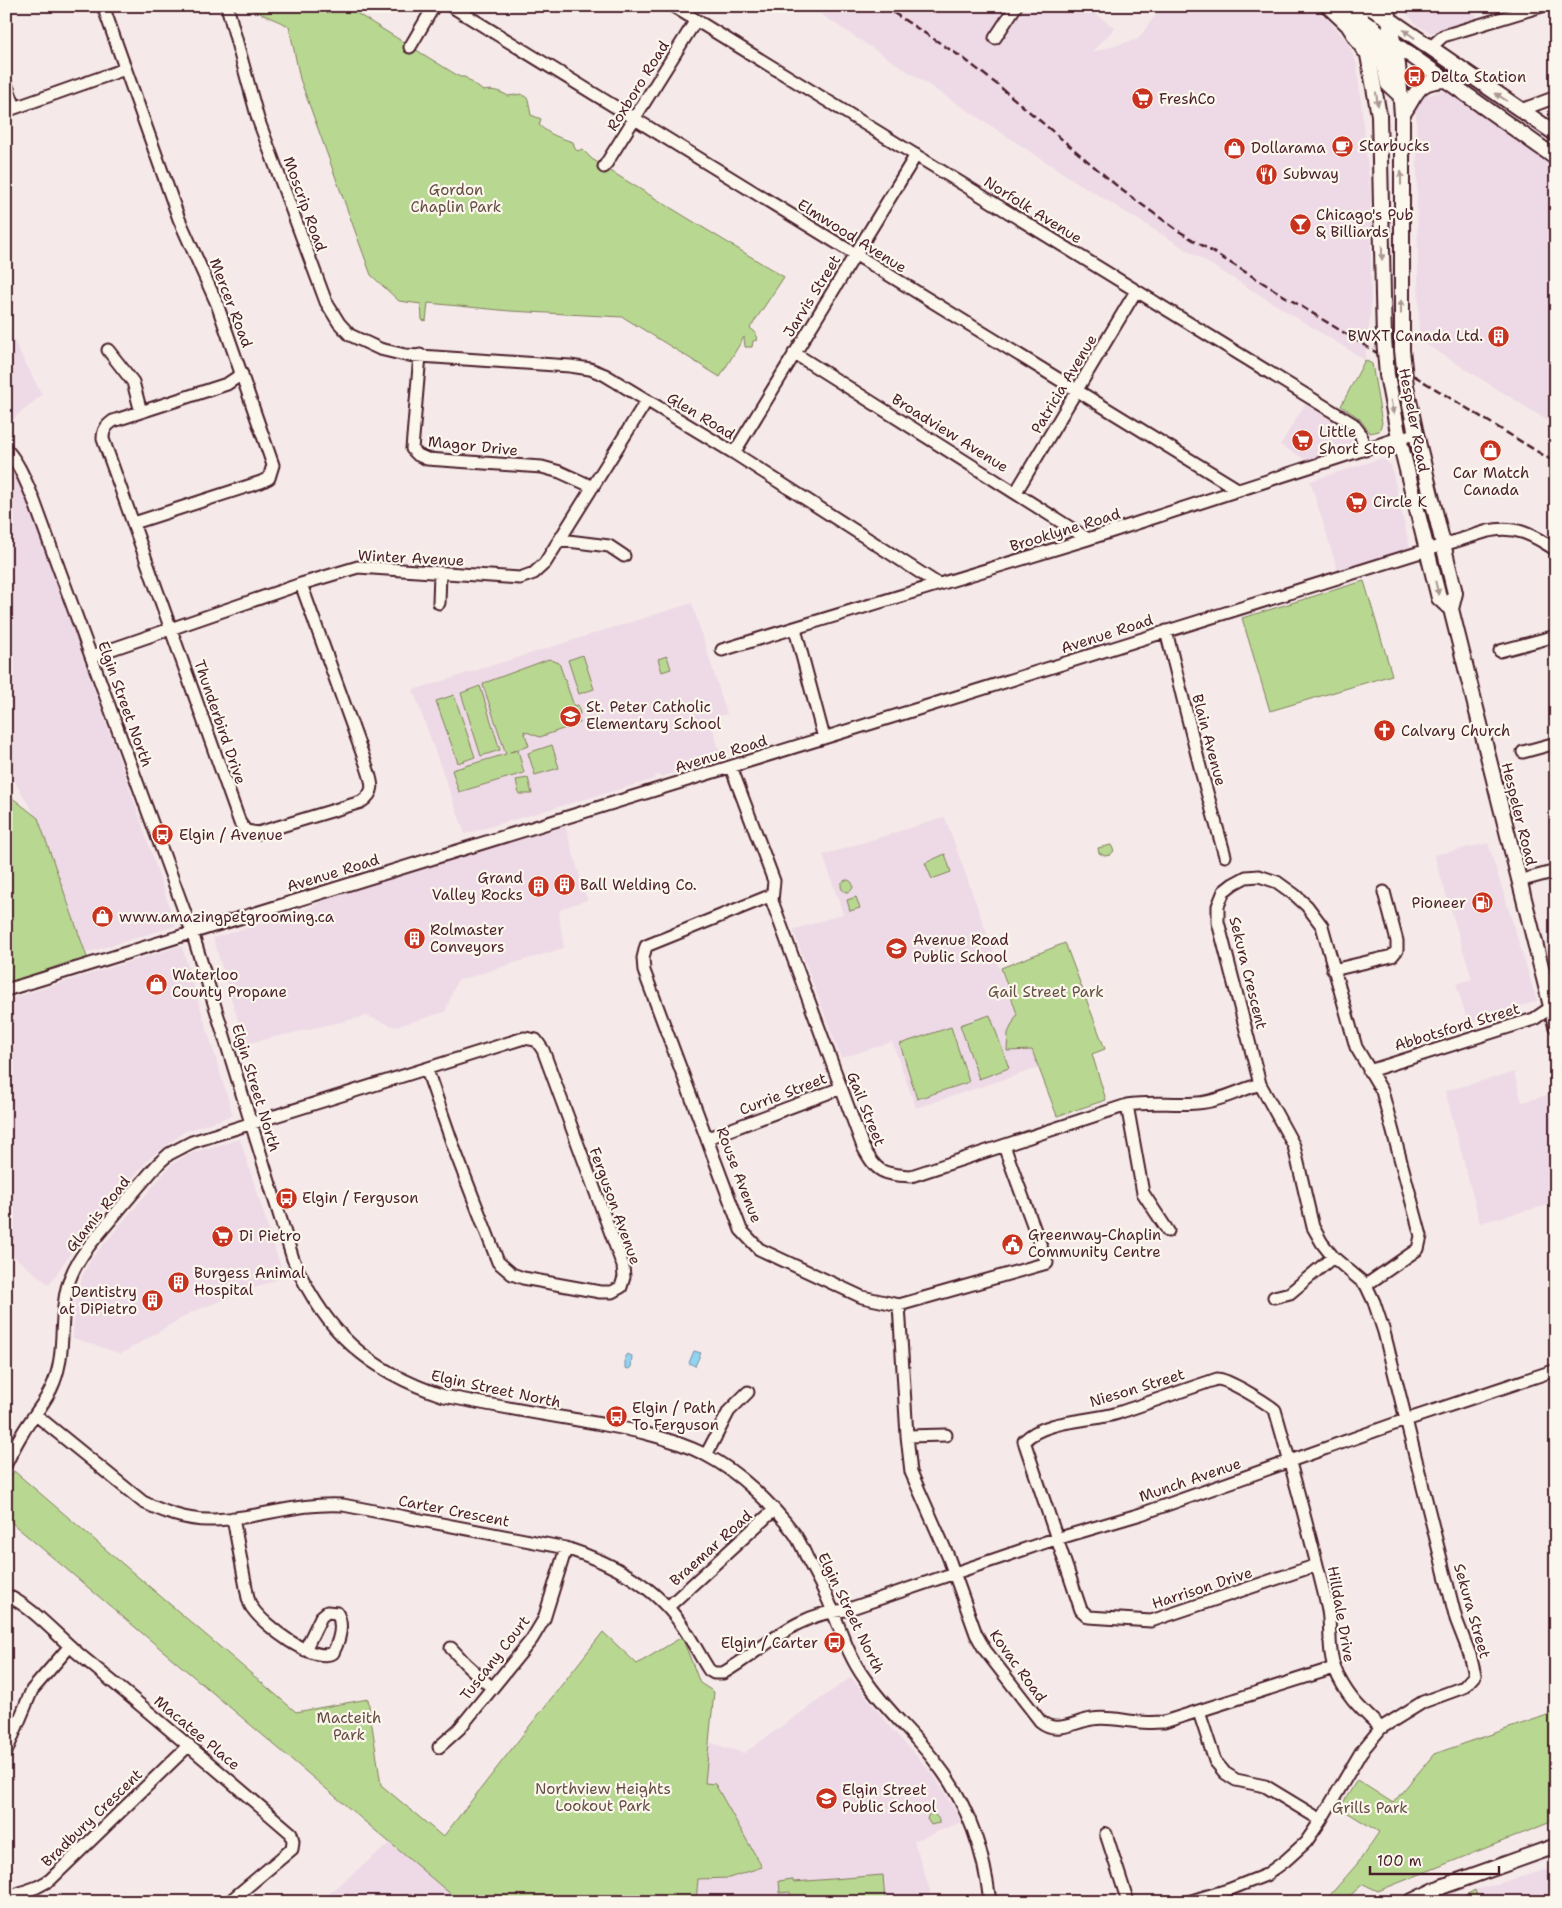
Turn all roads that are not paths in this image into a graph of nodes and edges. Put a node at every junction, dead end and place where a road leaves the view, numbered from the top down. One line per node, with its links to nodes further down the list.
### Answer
1 (103, 6): 19 (street, Mercer Road)
2 (227, 6): 37 (street, Moscrip Road)
3 (434, 6): 16 (street)
4 (451, 6): 27 (street, Elmwood Avenue)
5 (672, 6): 12 (street, Norfolk Avenue)
6 (1016, 6): 14 (street)
7 (1328, 6): 18 (main road)
8 (1341, 6): 13 (main road)
9 (1360, 6): 13 (main road)
10 (1542, 6): 17 (street)
11 (1378, 10): 15 (main road); 17 (main road, one-way to 11)
12 (696, 20): 27 (street, Roxboro Road); 30 (street, Norfolk Avenue)
13 (1368, 24): 15 (main road); 18 (main road, Hespeler Road); 22 (main road)
14 (995, 38)
15 (1394, 43): 20 (main road); 22 (main road, Hespeler Road)
16 (410, 47)
17 (1430, 48): 25 (main road, one-way to 17)
18 (1370, 62): 43 (main road, Hespeler Road, one-way to 43, bridge)
19 (125, 69): 24 (street); 38 (street, Mercer Road)
20 (1445, 80): 26 (main road); 28 (main road)
21 (6, 84): 24 (street)
22 (1401, 96): 26 (main road, Hespeler Road)
23 (1556, 97): 25 (street)
24 (10, 109)
25 (1522, 110): 28 (main road); 29 (main road)
26 (1402, 115): 42 (main road, Hespeler Road, one-way to 26, bridge)
27 (635, 120): 32 (street, Roxboro Road); 33 (street, Elmwood Avenue)
28 (1511, 126): 31 (main road)
29 (1556, 134)
30 (916, 155): 33 (street, Jarvis Street); 34 (street, Norfolk Avenue)
31 (1556, 158)
32 (604, 167)
33 (855, 255): 36 (street, Jarvis Street); 39 (street, Elmwood Avenue)
34 (1136, 291): 39 (street, Patricia Avenue); 45 (street, Norfolk Avenue)
35 (108, 350): 41 (street)
36 (794, 353): 46 (street, Jarvis Street); 49 (street, Broadview Avenue)
37 (420, 355): 40 (street, Glen Road); 47 (street, Magor Drive)
38 (242, 374): 41 (street, Thunderbird Drive); 50 (street, Mercer Road)
39 (1077, 392): 48 (street, Elmwood Avenue); 49 (street, Patricia Avenue)
40 (647, 400): 46 (street, Glen Road); 47 (street, Winter Avenue)
41 (141, 412): 50 (street, Thunderbird Drive)
42 (1416, 434): 43 (street, Brooklyne Road); 53 (main road, Hespeler Road)
43 (1399, 438): 45 (street, Brooklyne Road); 54 (main road, Hespeler Road)
44 (6, 449): 68 (street, Elgin Street North)
45 (1365, 450): 48 (street, Brooklyne Road)
46 (734, 453): 59 (street, Glen Road)
47 (593, 487): 52 (street, Winter Avenue)
48 (1239, 490): 51 (street, Brooklyne Road)
49 (1016, 492): 51 (street, Broadview Avenue)
50 (134, 523): 62 (street, Thunderbird Drive)
51 (1088, 539): 59 (street, Brooklyne Road)
52 (560, 540): 56 (street); 57 (street, Winter Avenue)
53 (1443, 546): 54 (street, Avenue Road); 55 (street, Avenue Road); 61 (main road, Hespeler Road)
54 (1427, 550): 61 (main road, Hespeler Road, one-way to 61); 64 (street, Avenue Road)
55 (1556, 550)
56 (624, 556)
57 (440, 574): 58 (street, Winter Avenue); 60 (street)
58 (301, 584): 62 (street, Winter Avenue); 62 (street, Thunderbird Drive)
59 (938, 584): 63 (street, Brooklyne Road)
60 (439, 603)
61 (1451, 609): 75 (main road, Hespeler Road)
62 (171, 628): 68 (street, Winter Avenue)
63 (795, 629): 66 (street, Brooklyne Road); 69 (street)
64 (1166, 631): 69 (street, Avenue Road); 73 (street, Blain Avenue)
65 (1556, 636): 67 (street)
66 (722, 650)
67 (1500, 650)
68 (92, 656): 78 (street, Elgin Street North)
69 (824, 738): 72 (street, Avenue Road)
70 (1556, 743): 71 (street)
71 (1523, 752)
72 (731, 767): 77 (street, Gail Street); 78 (street, Avenue Road)
73 (1225, 856)
74 (1556, 871): 75 (street)
75 (1519, 881): 81 (main road, Hespeler Road)
76 (1384, 892): 79 (street)
77 (772, 895): 86 (street, Gail Street); 89 (street, Rouse Avenue)
78 (192, 932): 80 (street, Avenue Road); 88 (street, Elgin Street North)
79 (1334, 970): 84 (street, Sekura Crescent); 85 (street, Sekura Crescent)
80 (6, 990)
81 (1553, 1006): 82 (main road, Hespeler Road); 84 (street, Abbotsford Street)
82 (1556, 1026)
83 (428, 1070): 83 (street, Ferguson Avenue); 88 (street, Ferguson Avenue)
84 (1369, 1070): 93 (street, Sekura Crescent)
85 (1260, 1084): 87 (street, Gail Street); 92 (street, Sekura Crescent)
86 (841, 1088): 89 (street, Currie Street); 90 (street, Gail Street)
87 (1127, 1105): 90 (street, Gail Street); 91 (street)
88 (251, 1123): 99 (street, Glamis Road); 103 (street, Elgin Street North)
89 (708, 1138): 95 (street, Rouse Avenue)
90 (1004, 1146): 95 (street, Rouse Avenue)
91 (1168, 1231)
92 (1333, 1257): 93 (street, Sekura Crescent); 94 (street)
93 (1366, 1285): 96 (street, Sekura Crescent)
94 (1274, 1297)
95 (900, 1305): 102 (street, Kovac Road)
96 (1384, 1332): 100 (street, Sekura Street)
97 (1556, 1370): 100 (street, Munch Avenue)
98 (748, 1392): 103 (street)
99 (36, 1414): 105 (street, Glamis Road); 107 (street, Carter Crescent)
100 (1406, 1420): 104 (street, Munch Avenue); 121 (street, Sekura Street)
101 (946, 1435): 102 (street)
102 (907, 1436): 111 (street, Kovac Road)
103 (706, 1455): 106 (street, Elgin Street North)
104 (1290, 1461): 108 (street, Munch Avenue); 108 (street, Nieson Street); 110 (street, Hilldale Drive)
105 (6, 1464)
106 (774, 1510): 113 (street, Braemar Road); 114 (street, Elgin Street North)
107 (233, 1518): 109 (street, Carter Crescent); 117 (street)
108 (1056, 1539): 110 (street, Harrison Drive); 111 (street, Munch Avenue)
109 (566, 1548): 113 (street, Carter Crescent); 119 (street, Tuscany Court)
110 (1317, 1565): 118 (street, Hilldale Drive)
111 (955, 1574): 114 (street, Munch Avenue); 120 (street, Kovac Road)
112 (6, 1595): 115 (street, Macatee Place)
113 (668, 1607): 114 (street, Carter Crescent)
114 (833, 1612): 130 (street, Elgin Street North)
115 (70, 1646): 122 (street, Macatee Place); 124 (street)
116 (451, 1648): 119 (street)
117 (305, 1650)
118 (1334, 1668): 120 (street, Kovac Road); 121 (street, Hilldale Drive)
119 (492, 1688): 123 (street, Tuscany Court)
120 (1199, 1712): 125 (street)
121 (1381, 1728): 125 (street, Sekura Street)
122 (188, 1745): 128 (street, Bradbury Crescent); 129 (street, Macatee Place)
123 (439, 1747)
124 (6, 1752)
125 (1321, 1820): 132 (street, Sekura Street)
126 (1106, 1834): 131 (street)
127 (1556, 1846): 133 (main road)
128 (6, 1898)
129 (229, 1902)
130 (990, 1902)
131 (1128, 1902)
132 (1188, 1902)
133 (1410, 1902)

